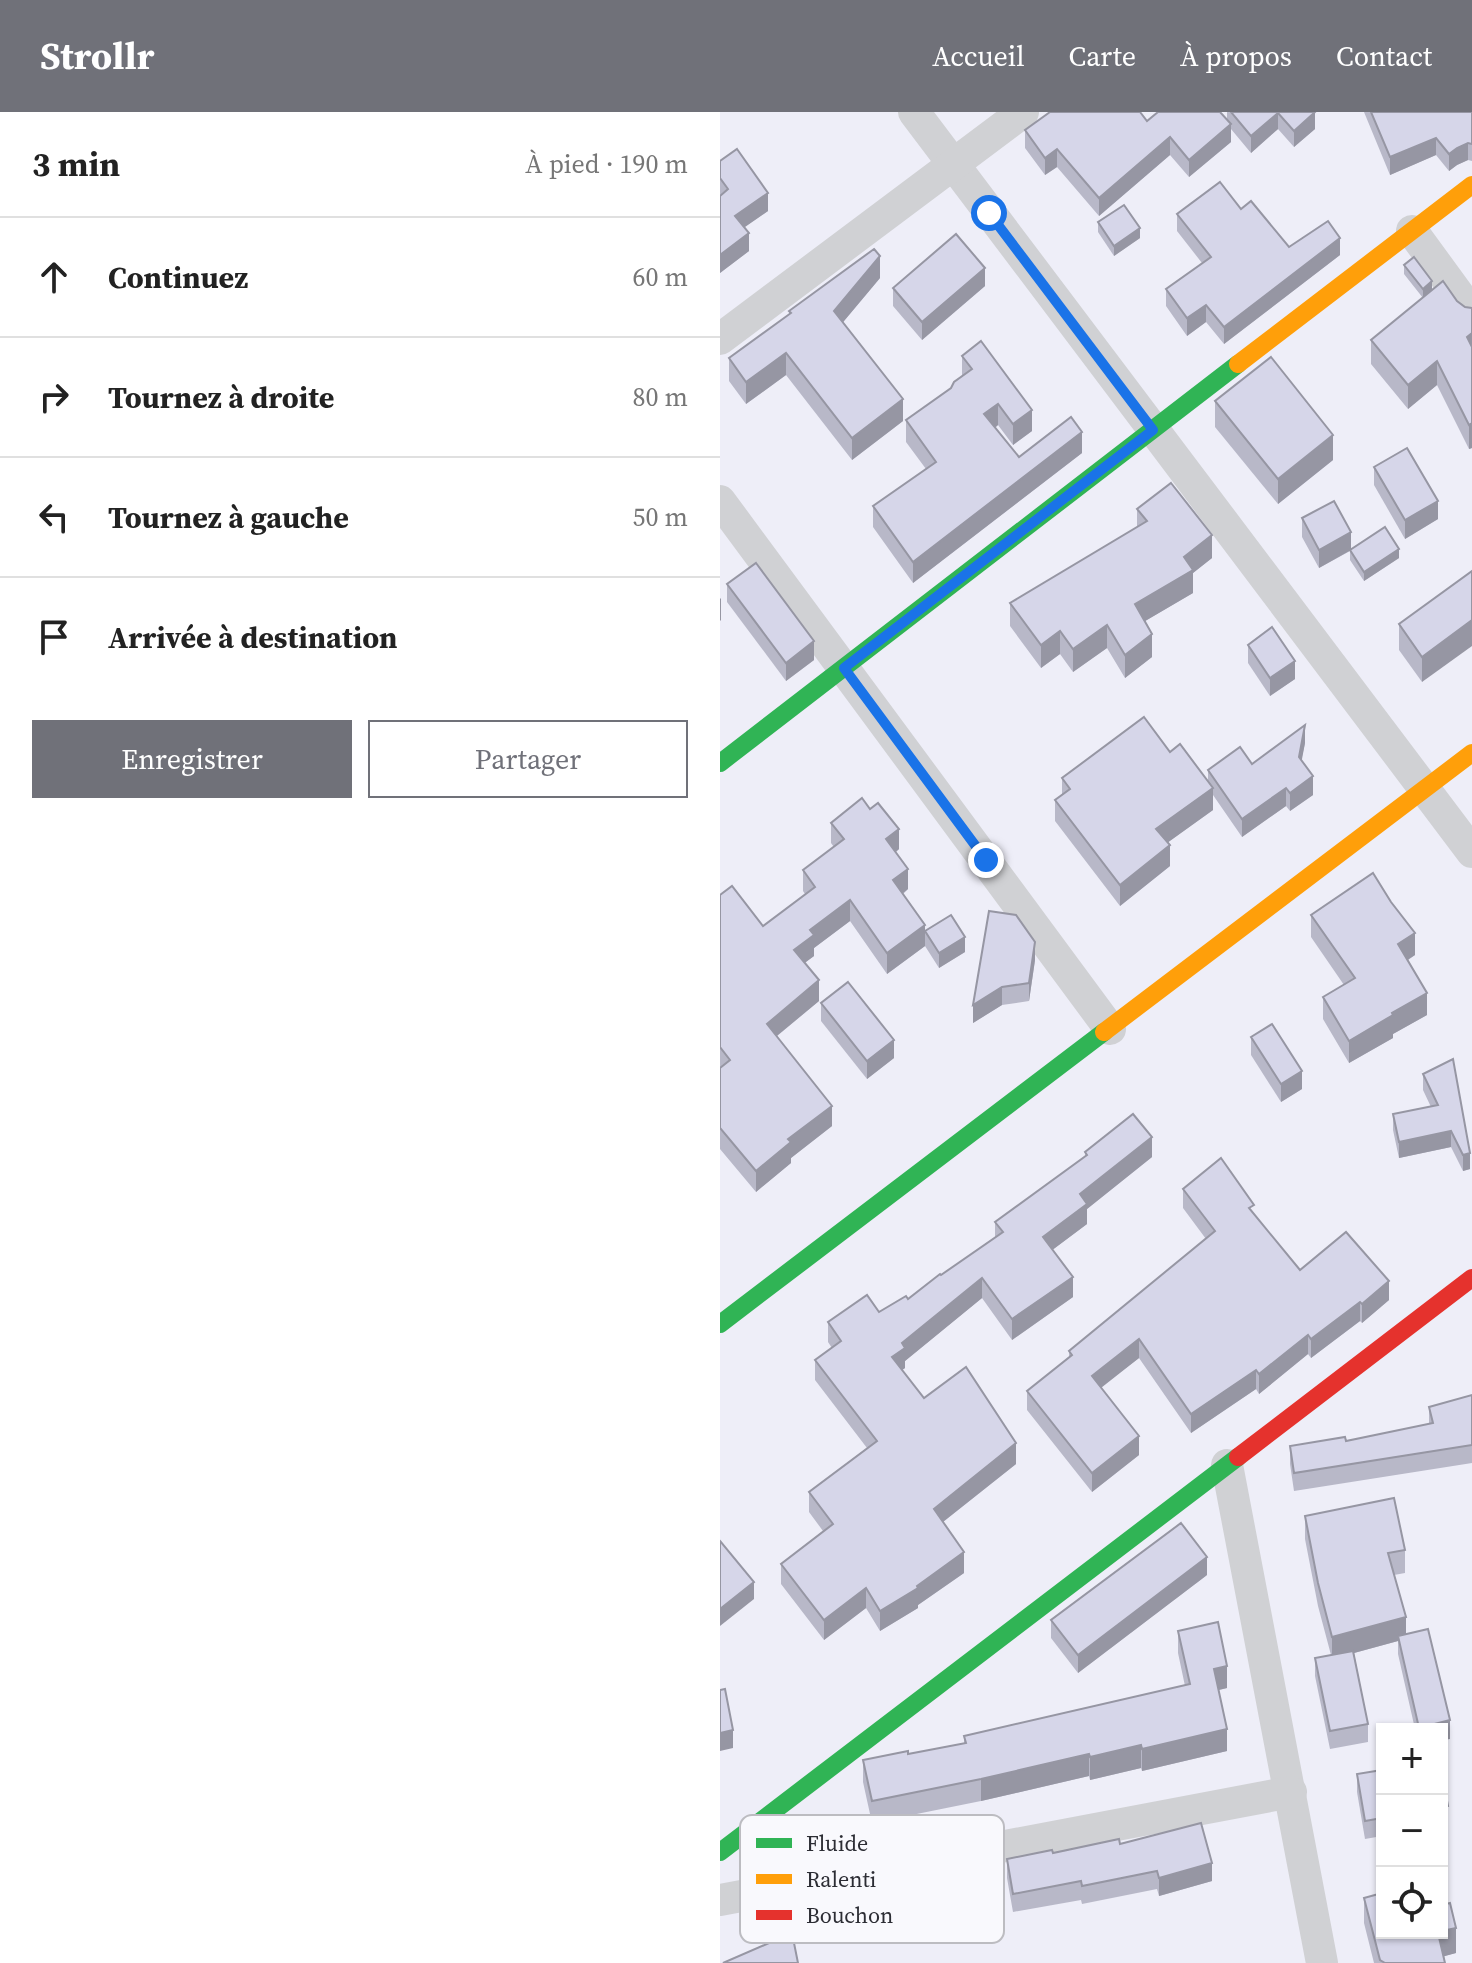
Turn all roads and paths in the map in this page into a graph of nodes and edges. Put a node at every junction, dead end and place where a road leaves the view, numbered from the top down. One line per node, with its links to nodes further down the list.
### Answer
1 (914, 112): 3 (street)
2 (1023, 112): 3 (street)
3 (953, 164): 7 (street); 8 (street)
4 (1472, 185): 5 (main road)
5 (1412, 231): 6 (street); 8 (main road)
6 (1472, 313)
7 (720, 339)
8 (1153, 430): 10 (main road); 13 (street)
9 (720, 501): 10 (street)
10 (844, 668): 12 (main road); 15 (street)
11 (1472, 753): 13 (main road)
12 (720, 763)
13 (1424, 789): 14 (street); 15 (main road)
14 (1472, 852)
15 (1110, 1029): 17 (main road)
16 (1472, 1278): 18 (main road)
17 (720, 1324)
18 (1227, 1465): 19 (street); 20 (main road)
19 (1291, 1792): 22 (street); 26 (street)
20 (768, 1815)
21 (740, 1837): 23 (main road)
22 (1004, 1846)
23 (720, 1852)
24 (740, 1896): 25 (street)
25 (720, 1900)
26 (1322, 1963)

